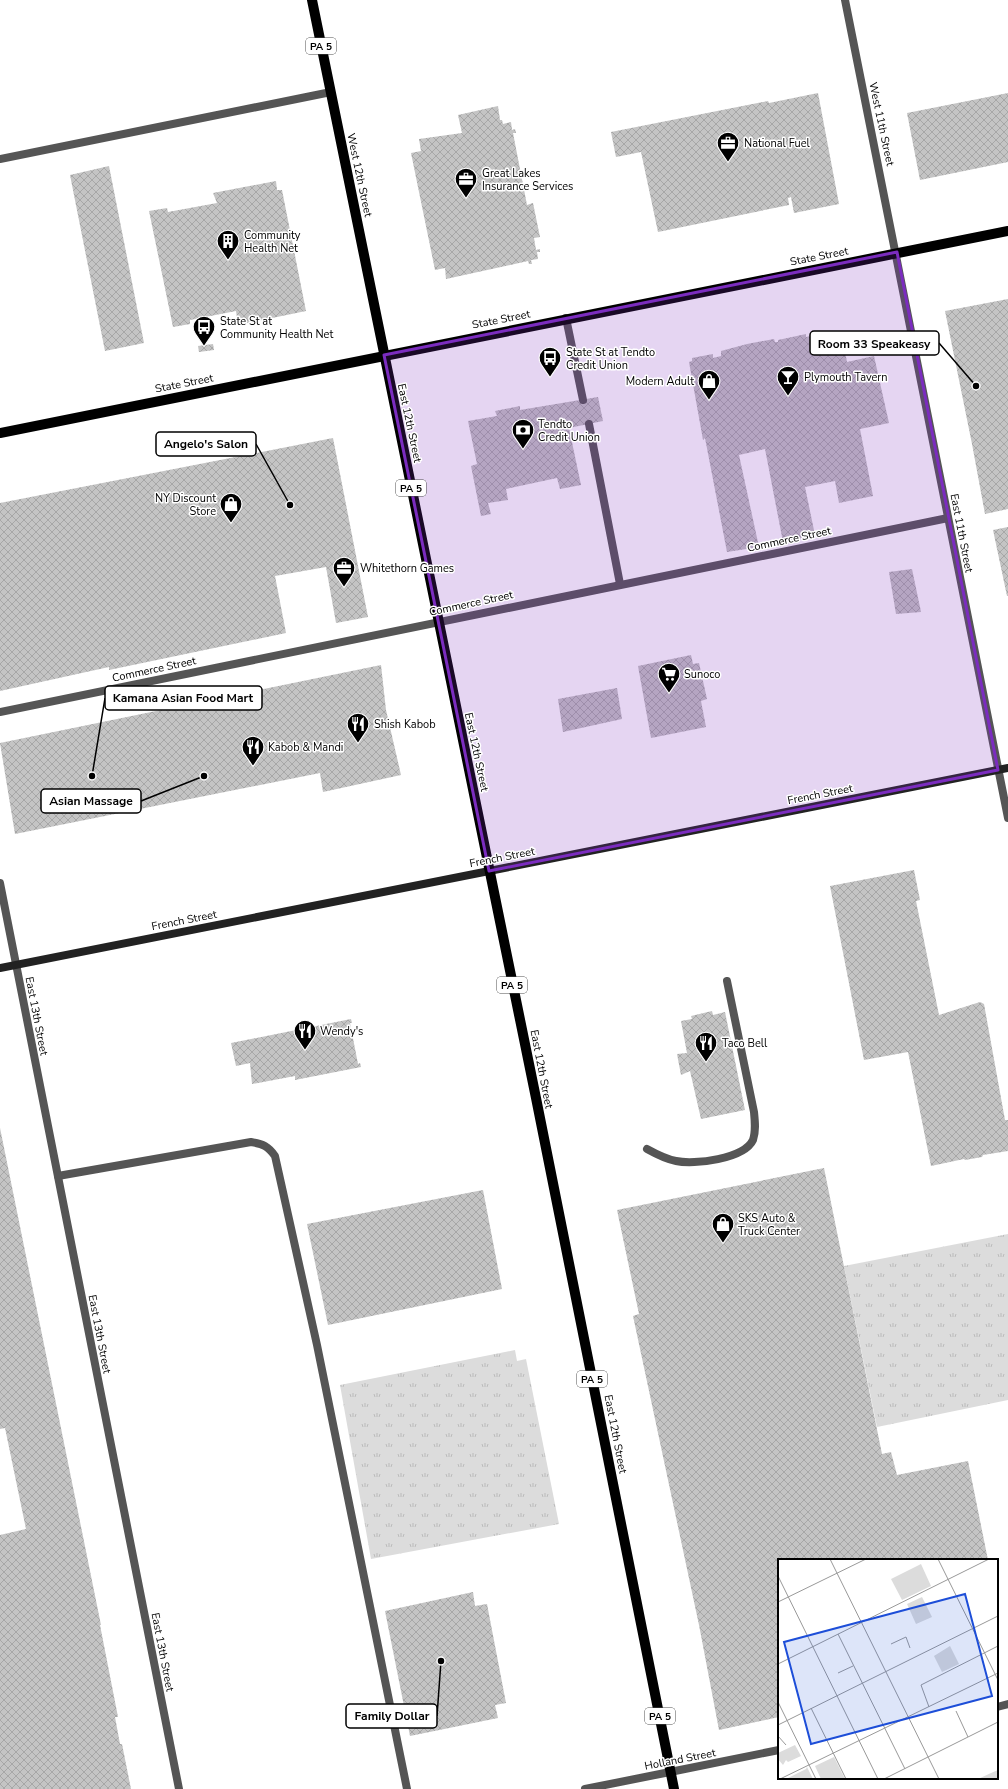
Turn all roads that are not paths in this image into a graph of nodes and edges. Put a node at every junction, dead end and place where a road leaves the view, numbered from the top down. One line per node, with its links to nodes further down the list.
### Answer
1 (312, 0): 3 (main road, West 12th Street / PA 5)
2 (845, 0): 6 (street, West 11th Street)
3 (331, 92): 4 (street); 8 (main road, West 12th Street / PA 5)
4 (0, 159)
5 (1008, 231): 6 (main road, State Street)
6 (897, 252): 7 (main road, State Street); 12 (street, East 11th Street)
7 (566, 318): 8 (main road, State Street); 9 (street)
8 (384, 355): 11 (main road, State Street); 14 (main road, East 12th Street / PA 5)
9 (583, 400)
10 (589, 424): 13 (street)
11 (0, 433)
12 (948, 518): 13 (street, Commerce Street); 17 (street, East 11th Street)
13 (620, 584): 14 (street, Commerce Street)
14 (438, 621): 15 (street, Commerce Street); 19 (main road, East 12th Street / PA 5)
15 (0, 712)
16 (1008, 768): 17 (main road, French Street)
17 (998, 770): 18 (street, East 11th Street); 19 (main road, French Street)
18 (1008, 818)
19 (489, 871): 21 (main road, French Street); 29 (main road, East 12th Street / PA 5)
20 (0, 883): 21 (street, East 13th Street)
21 (16, 965): 22 (main road, French Street); 25 (street, East 13th Street)
22 (0, 968)
23 (727, 981): 24 (street)
24 (647, 1149)
25 (58, 1176): 30 (street, East 13th Street); 31 (street)
26 (1008, 1704): 27 (street)
27 (998, 1707)
28 (778, 1750): 29 (street, Holland Street)
29 (670, 1772): 32 (street, Holland Street); 33 (main road, East 12th Street / PA 5)
30 (179, 1789)
31 (407, 1789)
32 (585, 1789)
33 (674, 1789)

